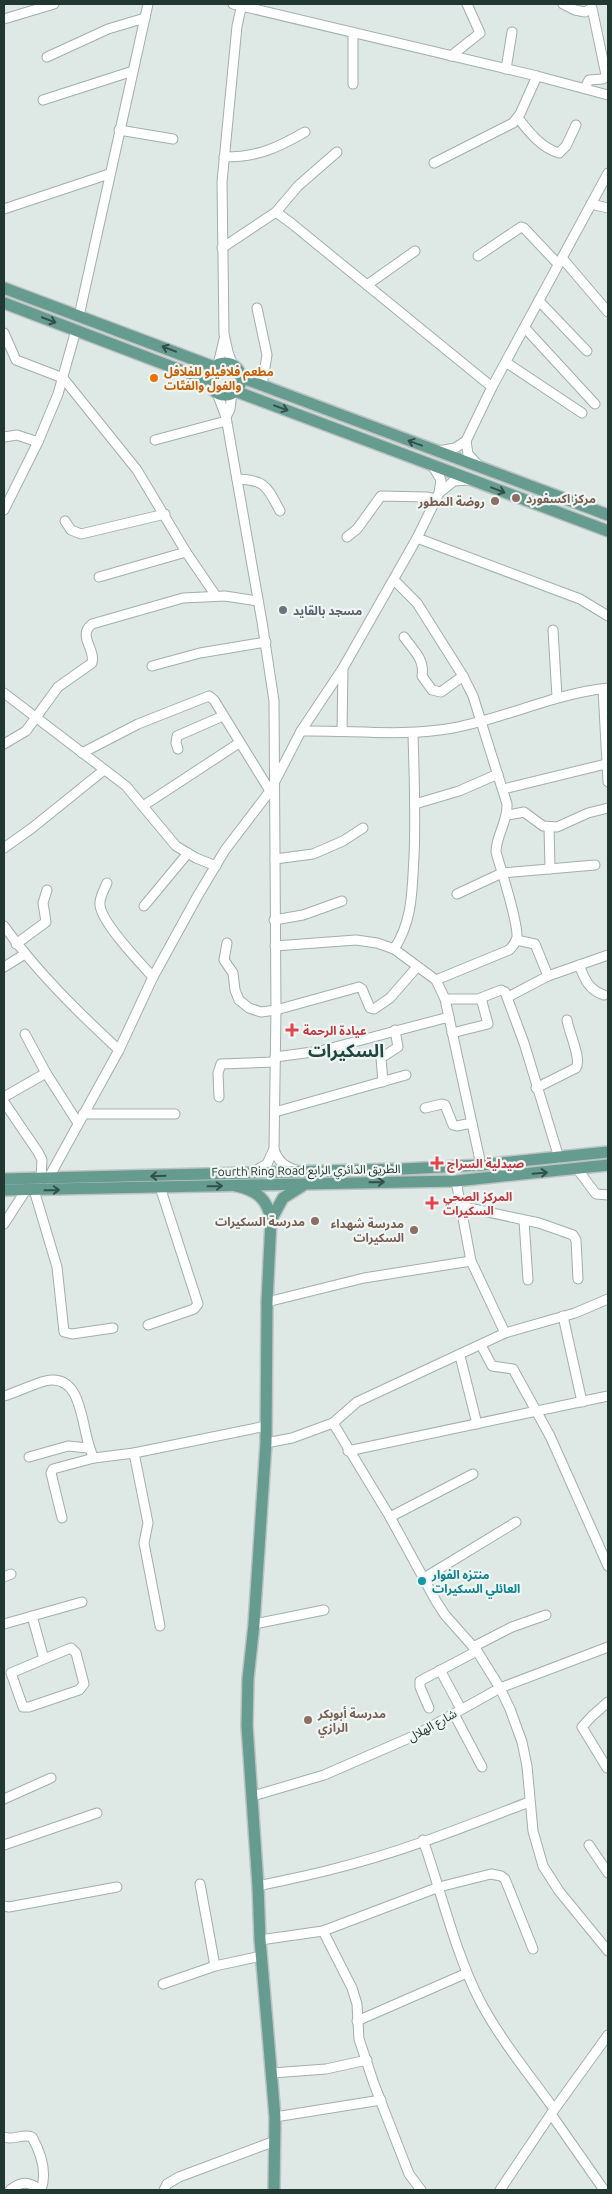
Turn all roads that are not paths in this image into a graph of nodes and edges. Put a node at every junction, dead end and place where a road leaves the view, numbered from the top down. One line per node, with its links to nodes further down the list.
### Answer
1 (49, 4): 7 (street)
2 (148, 4): 6 (street)
3 (239, 4): 9 (street); 25 (street)
4 (467, 4): 10 (street)
5 (563, 4): 16 (street)
6 (145, 18): 11 (street); 13 (street)
7 (4, 19)
8 (512, 32): 12 (street)
9 (352, 33): 10 (street); 15 (street)
10 (451, 56): 12 (street)
11 (47, 58)
12 (506, 69): 14 (street)
13 (133, 71): 18 (street); 21 (street)
14 (537, 76): 16 (street); 19 (street)
15 (353, 84)
16 (585, 88): 17 (street)
17 (608, 95)
18 (43, 100)
19 (518, 118): 20 (street); 26 (street)
20 (576, 125)
21 (119, 130): 23 (street); 27 (street)
22 (305, 132): 25 (street)
23 (172, 139)
24 (337, 152): 32 (street)
25 (224, 157): 33 (street)
26 (434, 163)
27 (109, 174): 31 (street); 43 (street)
28 (608, 174): 29 (street)
29 (591, 204): 30 (street); 36 (street)
30 (608, 208)
31 (4, 209)
32 (276, 212): 33 (street); 37 (street)
33 (222, 248): 47 (street)
34 (415, 250): 37 (street)
35 (478, 256): 36 (street)
36 (560, 261): 39 (street); 42 (street)
37 (368, 285): 58 (street)
38 (4, 288): 43 (main road)
39 (539, 301): 44 (street); 48 (street)
40 (4, 306): 45 (main road, one-way to 45)
41 (257, 308): 57 (street)
42 (608, 312)
43 (79, 316): 52 (main road, one-way to 43)
44 (525, 328): 51 (street); 61 (street)
45 (76, 330): 55 (street); 56 (main road)
46 (4, 332): 49 (street)
47 (224, 334): 52 (street); 53 (street)
48 (587, 351)
49 (13, 358): 50 (street); 55 (street)
50 (4, 361)
51 (507, 363): 58 (street); 62 (street)
52 (216, 366): 53 (main road); 56 (main road)
53 (234, 366): 54 (main road)
54 (240, 377): 57 (main road); 59 (main road)
55 (63, 378): 67 (street); 76 (street)
56 (209, 382): 60 (main road)
57 (262, 385): 68 (main road, one-way to 57)
58 (492, 387): 66 (street)
59 (234, 392): 60 (main road); 63 (street); 69 (main road, one-way to 69)
60 (217, 393): 63 (street)
61 (595, 404)
62 (582, 413)
63 (226, 419): 65 (street); 71 (street)
64 (4, 437): 67 (street)
65 (155, 440)
66 (466, 441): 68 (street); 70 (street)
67 (38, 442): 74 (street)
68 (438, 451): 70 (main road)
69 (432, 464): 72 (main road); 73 (street)
70 (480, 466): 77 (main road)
71 (237, 479): 75 (street); 86 (street)
72 (473, 480): 73 (street); 79 (main road, one-way to 79)
73 (437, 496): 80 (street); 81 (street)
74 (4, 510)
75 (280, 511)
76 (165, 514): 78 (street); 82 (street)
77 (608, 515)
78 (64, 521)
79 (608, 532)
80 (347, 537)
81 (417, 538): 84 (street); 87 (street)
82 (186, 552): 83 (street); 85 (street)
83 (99, 577)
84 (394, 580): 92 (street); 93 (street)
85 (216, 596): 86 (street); 98 (street)
86 (258, 601): 90 (street)
87 (608, 616)
88 (553, 630): 96 (street)
89 (404, 637): 93 (street)
90 (266, 642): 91 (street); 111 (street)
91 (152, 666)
92 (344, 668): 100 (street); 101 (street)
93 (464, 676): 99 (street)
94 (606, 689): 96 (street); 107 (street)
95 (4, 693): 98 (street)
96 (557, 696): 99 (street)
97 (223, 716): 103 (street); 105 (street); 106 (street)
98 (36, 717): 104 (street); 106 (street)
99 (481, 720): 102 (street); 109 (street)
100 (342, 730): 101 (street); 102 (street)
101 (301, 731): 111 (street)
102 (413, 733): 113 (street)
103 (239, 743): 111 (street); 114 (street)
104 (4, 744)
105 (178, 749)
106 (82, 753): 108 (street)
107 (606, 764): 110 (street); 112 (street)
108 (104, 770): 114 (street); 119 (street)
109 (498, 774): 112 (street); 113 (street)
110 (608, 782)
111 (272, 788): 121 (street); 123 (street)
112 (502, 789): 116 (street)
113 (415, 804): 137 (street)
114 (144, 806): 120 (street)
115 (608, 808): 117 (street)
116 (508, 815): 117 (street); 125 (street)
117 (549, 827): 124 (street)
118 (363, 828): 121 (street)
119 (4, 848)
120 (188, 853): 123 (street); 130 (street)
121 (274, 858): 131 (street)
122 (595, 865): 124 (street)
123 (216, 866): 144 (street)
124 (550, 869): 125 (street)
125 (502, 873): 128 (street); 133 (street)
126 (107, 883): 144 (street)
127 (46, 890): 135 (street)
128 (457, 894)
129 (342, 901): 131 (street)
130 (144, 906)
131 (274, 920): 136 (street)
132 (4, 926): 135 (street)
133 (516, 940): 143 (street); 145 (street)
134 (227, 943): 150 (street)
135 (16, 944): 138 (street)
136 (275, 946): 137 (street); 150 (street)
137 (394, 949): 142 (street)
138 (25, 954): 141 (street); 156 (street)
139 (608, 955): 140 (street)
140 (579, 965): 143 (street); 146 (street)
141 (4, 967)
142 (417, 967): 145 (street); 150 (street)
143 (548, 976): 147 (street)
144 (153, 977): 156 (street)
145 (436, 980): 149 (street)
146 (604, 995)
147 (508, 997): 148 (street); 161 (street)
148 (481, 998): 149 (street); 154 (street)
149 (445, 1000): 151 (street)
150 (276, 1010): 157 (street)
151 (449, 1017): 153 (street); 154 (street)
152 (567, 1020): 161 (street)
153 (395, 1030): 157 (street); 160 (street)
154 (452, 1033): 170 (street)
155 (25, 1034): 158 (street)
156 (119, 1050): 167 (street)
157 (275, 1060): 162 (street); 166 (street)
158 (46, 1074): 163 (street); 169 (street)
159 (406, 1075): 160 (street)
160 (383, 1082): 166 (street)
161 (536, 1088): 173 (street)
162 (220, 1097)
163 (4, 1098)
164 (4, 1102): 180 (street)
165 (425, 1108): 170 (street)
166 (275, 1112): 171 (street)
167 (82, 1114): 168 (street); 169 (street)
168 (175, 1114)
169 (78, 1123): 180 (street)
170 (472, 1123): 174 (street)
171 (274, 1149): 177 (street); 178 (street)
172 (608, 1152): 173 (main road, Fourth Ring Road الطريق الدائري الرابع)
173 (559, 1158): 174 (main road, Fourth Ring Road الطريق الدائري الرابع)
174 (481, 1165): 177 (main road, Fourth Ring Road الطريق الدائري الرابع)
175 (608, 1165): 176 (main road, Fourth Ring Road الطريق الدائري الرابع)
176 (578, 1170): 181 (main road, Fourth Ring Road الطريق الدائري الرابع, one-way to 176); 187 (street)
177 (303, 1172): 178 (main road, Fourth Ring Road الطريق الدائري الرابع)
178 (250, 1173): 180 (main road, Fourth Ring Road الطريق الدائري الرابع, one-way to 180)
179 (4, 1178): 180 (main road, Fourth Ring Road الطريق الدائري الرابع)
180 (45, 1179)
181 (456, 1181): 182 (main road, Fourth Ring Road الطريق الدائري الرابع, one-way to 181); 188 (street)
182 (309, 1184): 183 (main road, Fourth Ring Road الطريق الدائري الرابع); 189 (main road)
183 (236, 1186): 184 (main road, Fourth Ring Road الطريق الدائري الرابع, one-way to 183); 189 (main road)
184 (160, 1187): 186 (main road, Fourth Ring Road الطريق الدائري الرابع, one-way to 184); 198 (street)
185 (4, 1190): 186 (main road, Fourth Ring Road الطريق الدائري الرابع)
186 (30, 1190): 191 (street); 199 (street)
187 (608, 1195)
188 (460, 1206): 190 (street); 192 (street)
189 (271, 1220): 196 (main road)
190 (524, 1221): 193 (street); 194 (street)
191 (4, 1224)
192 (471, 1262): 196 (street); 200 (street)
193 (578, 1279)
194 (528, 1280)
195 (608, 1299): 197 (street)
196 (267, 1302): 209 (main road)
197 (562, 1316): 200 (street); 205 (street)
198 (148, 1325)
199 (113, 1328)
200 (505, 1333): 201 (street)
201 (481, 1345): 202 (street); 206 (street)
202 (460, 1356): 207 (street); 208 (street)
203 (4, 1396): 211 (street)
204 (608, 1396): 205 (street)
205 (582, 1402): 206 (street)
206 (538, 1412): 208 (street); 220 (street)
207 (333, 1423): 210 (street); 212 (street)
208 (477, 1424): 212 (street)
209 (266, 1426): 210 (main road); 213 (street)
210 (266, 1443): 227 (main road)
211 (88, 1448): 214 (street); 215 (street)
212 (348, 1451): 217 (street)
213 (134, 1453): 215 (street); 228 (street)
214 (29, 1457)
215 (94, 1458): 218 (street)
216 (473, 1474): 217 (street)
217 (390, 1517): 221 (street)
218 (62, 1518)
219 (516, 1522): 221 (street)
220 (608, 1566)
221 (424, 1578): 230 (street)
222 (82, 1602): 225 (street)
223 (324, 1610): 227 (street)
224 (546, 1615): 230 (street)
225 (32, 1616): 226 (street); 231 (street)
226 (4, 1624)
227 (254, 1624): 241 (main road)
228 (160, 1626)
229 (608, 1647): 234 (street, شارع الهلال)
230 (475, 1649): 232 (street); 234 (street)
231 (44, 1659): 233 (street); 233 (street)
232 (440, 1670): 236 (street); 237 (street)
233 (8, 1674)
234 (500, 1688): 237 (street, شارع الهلال); 243 (street)
235 (608, 1702): 239 (street)
236 (429, 1708)
237 (457, 1711): 238 (street); 241 (street, شارع الهلال)
238 (482, 1767)
239 (607, 1768)
240 (51, 1778): 242 (street)
241 (253, 1796): 250 (main road)
242 (4, 1799)
243 (529, 1802): 245 (street); 257 (street)
244 (97, 1813): 247 (street)
245 (423, 1840): 250 (street); 252 (street)
246 (589, 1844): 248 (street)
247 (4, 1845)
248 (608, 1873)
249 (200, 1884): 259 (street)
250 (258, 1886): 255 (main road)
251 (117, 1888): 253 (street)
252 (439, 1888): 254 (street); 256 (street); 260 (street)
253 (4, 1906)
254 (323, 1931): 255 (street); 262 (street)
255 (260, 1940): 258 (main road)
256 (533, 1949)
257 (608, 1951)
258 (261, 1956): 259 (street); 265 (main road)
259 (215, 1966): 261 (street)
260 (468, 1973): 262 (street); 267 (street)
261 (163, 1984)
262 (357, 2021): 264 (street)
263 (608, 2035): 267 (street)
264 (367, 2060): 265 (street); 266 (street)
265 (272, 2073): 268 (main road)
266 (381, 2100): 268 (street); 275 (street)
267 (553, 2112): 276 (street); 277 (street)
268 (275, 2117): 270 (main road)
269 (4, 2137): 272 (street)
270 (275, 2141): 273 (street); 274 (main road)
271 (10, 2190): 272 (street)
272 (41, 2190)
273 (164, 2190)
274 (274, 2190)
275 (420, 2190)
276 (500, 2190)
277 (604, 2190)

